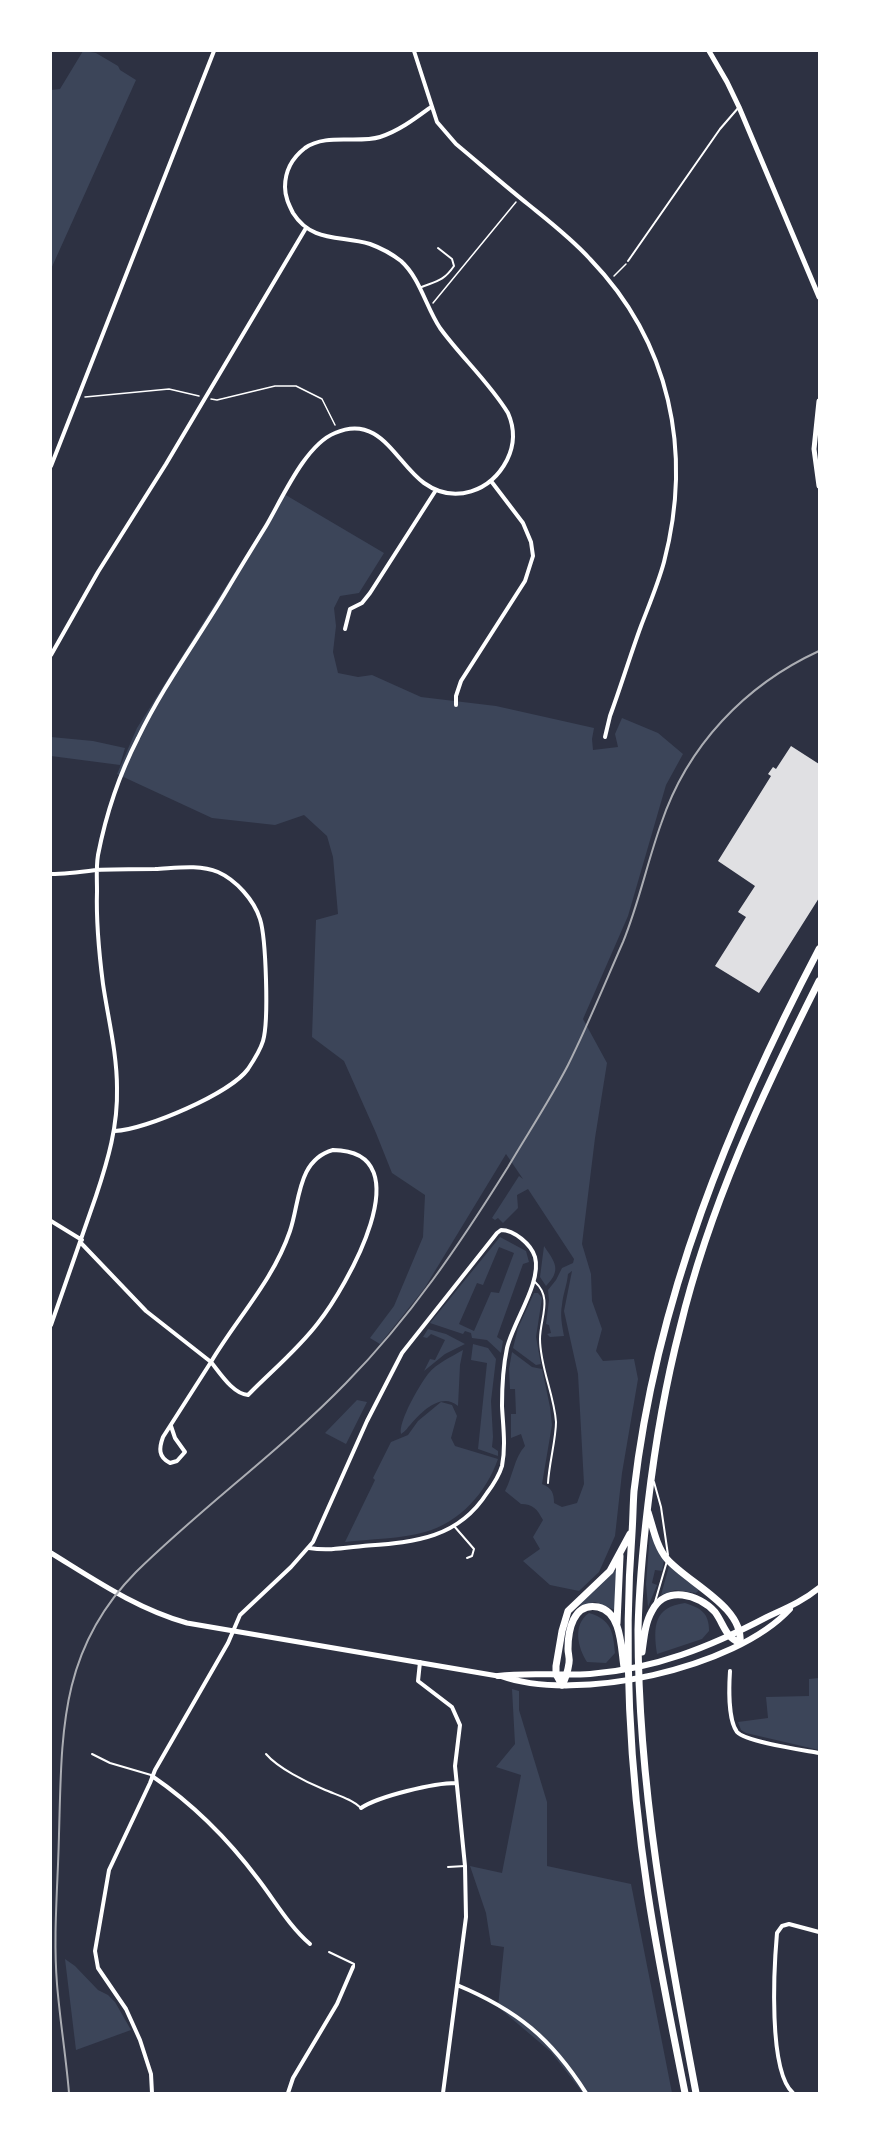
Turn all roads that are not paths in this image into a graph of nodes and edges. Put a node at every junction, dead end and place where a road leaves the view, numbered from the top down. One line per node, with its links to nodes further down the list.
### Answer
1 (214, 51): 12 (street)
2 (414, 51): 4 (street)
3 (709, 51): 5 (street)
4 (431, 107): 6 (street); 19 (street)
5 (739, 107): 8 (lane); 10 (street)
6 (306, 228): 9 (street); 17 (street)
7 (438, 248): 9 (lane)
8 (628, 261)
9 (419, 288): 13 (street)
10 (819, 297)
11 (819, 401): 14 (street)
12 (51, 466)
13 (491, 481): 15 (street); 18 (street)
14 (819, 486)
15 (436, 489): 16 (street); 20 (street)
16 (345, 629)
17 (51, 655)
18 (456, 705)
19 (605, 737)
20 (96, 870): 21 (street); 24 (street); 24 (street)
21 (51, 874)
22 (819, 949): 35 (highway)
23 (819, 981): 31 (highway)
24 (115, 1131): 26 (street)
25 (51, 1221): 26 (street)
26 (81, 1241): 28 (street); 29 (street)
27 (533, 1280): 32 (lane); 34 (street); 36 (street)
28 (51, 1325)
29 (211, 1362): 29 (street); 30 (street)
30 (171, 1426): 30 (street)
31 (652, 1475): 33 (highway); 40 (lane)
32 (548, 1483)
33 (648, 1509): 40 (highway); 50 (highway)
34 (454, 1526): 36 (street); 39 (lane)
35 (632, 1529): 38 (highway); 56 (highway)
36 (309, 1548): 45 (street)
37 (51, 1553): 45 (street)
38 (620, 1553): 44 (highway); 52 (highway)
39 (467, 1558)
40 (667, 1559): 43 (lane); 46 (highway)
41 (819, 1588): 42 (main road)
42 (792, 1607): 46 (main road); 48 (main road)
43 (652, 1610): 47 (highway); 50 (highway)
44 (617, 1628): 53 (highway); 56 (highway)
45 (232, 1631): 49 (street); 60 (street)
46 (740, 1631): 47 (main road); 48 (highway)
47 (729, 1636): 48 (highway); 53 (main road)
48 (740, 1643): 55 (main road)
49 (420, 1662): 54 (street); 61 (street)
50 (639, 1670): 75 (highway)
51 (730, 1671): 57 (street)
52 (556, 1674): 53 (main road); 54 (main road); 55 (highway)
53 (566, 1674): 55 (highway)
54 (498, 1676): 55 (main road)
55 (562, 1685)
56 (628, 1687): 74 (highway)
57 (819, 1753)
58 (92, 1754): 60 (lane)
59 (266, 1754): 62 (lane)
60 (152, 1776): 66 (street); 70 (street)
61 (456, 1783): 62 (street); 63 (street)
62 (361, 1808)
63 (465, 1866): 64 (lane); 69 (street)
64 (448, 1867)
65 (819, 1932): 76 (street)
66 (310, 1944)
67 (329, 1952): 68 (lane)
68 (353, 1967): 71 (street)
69 (457, 1985): 72 (street); 73 (street)
70 (152, 2093)
71 (288, 2093)
72 (443, 2093)
73 (586, 2093)
74 (685, 2093)
75 (696, 2093)
76 (793, 2093)

